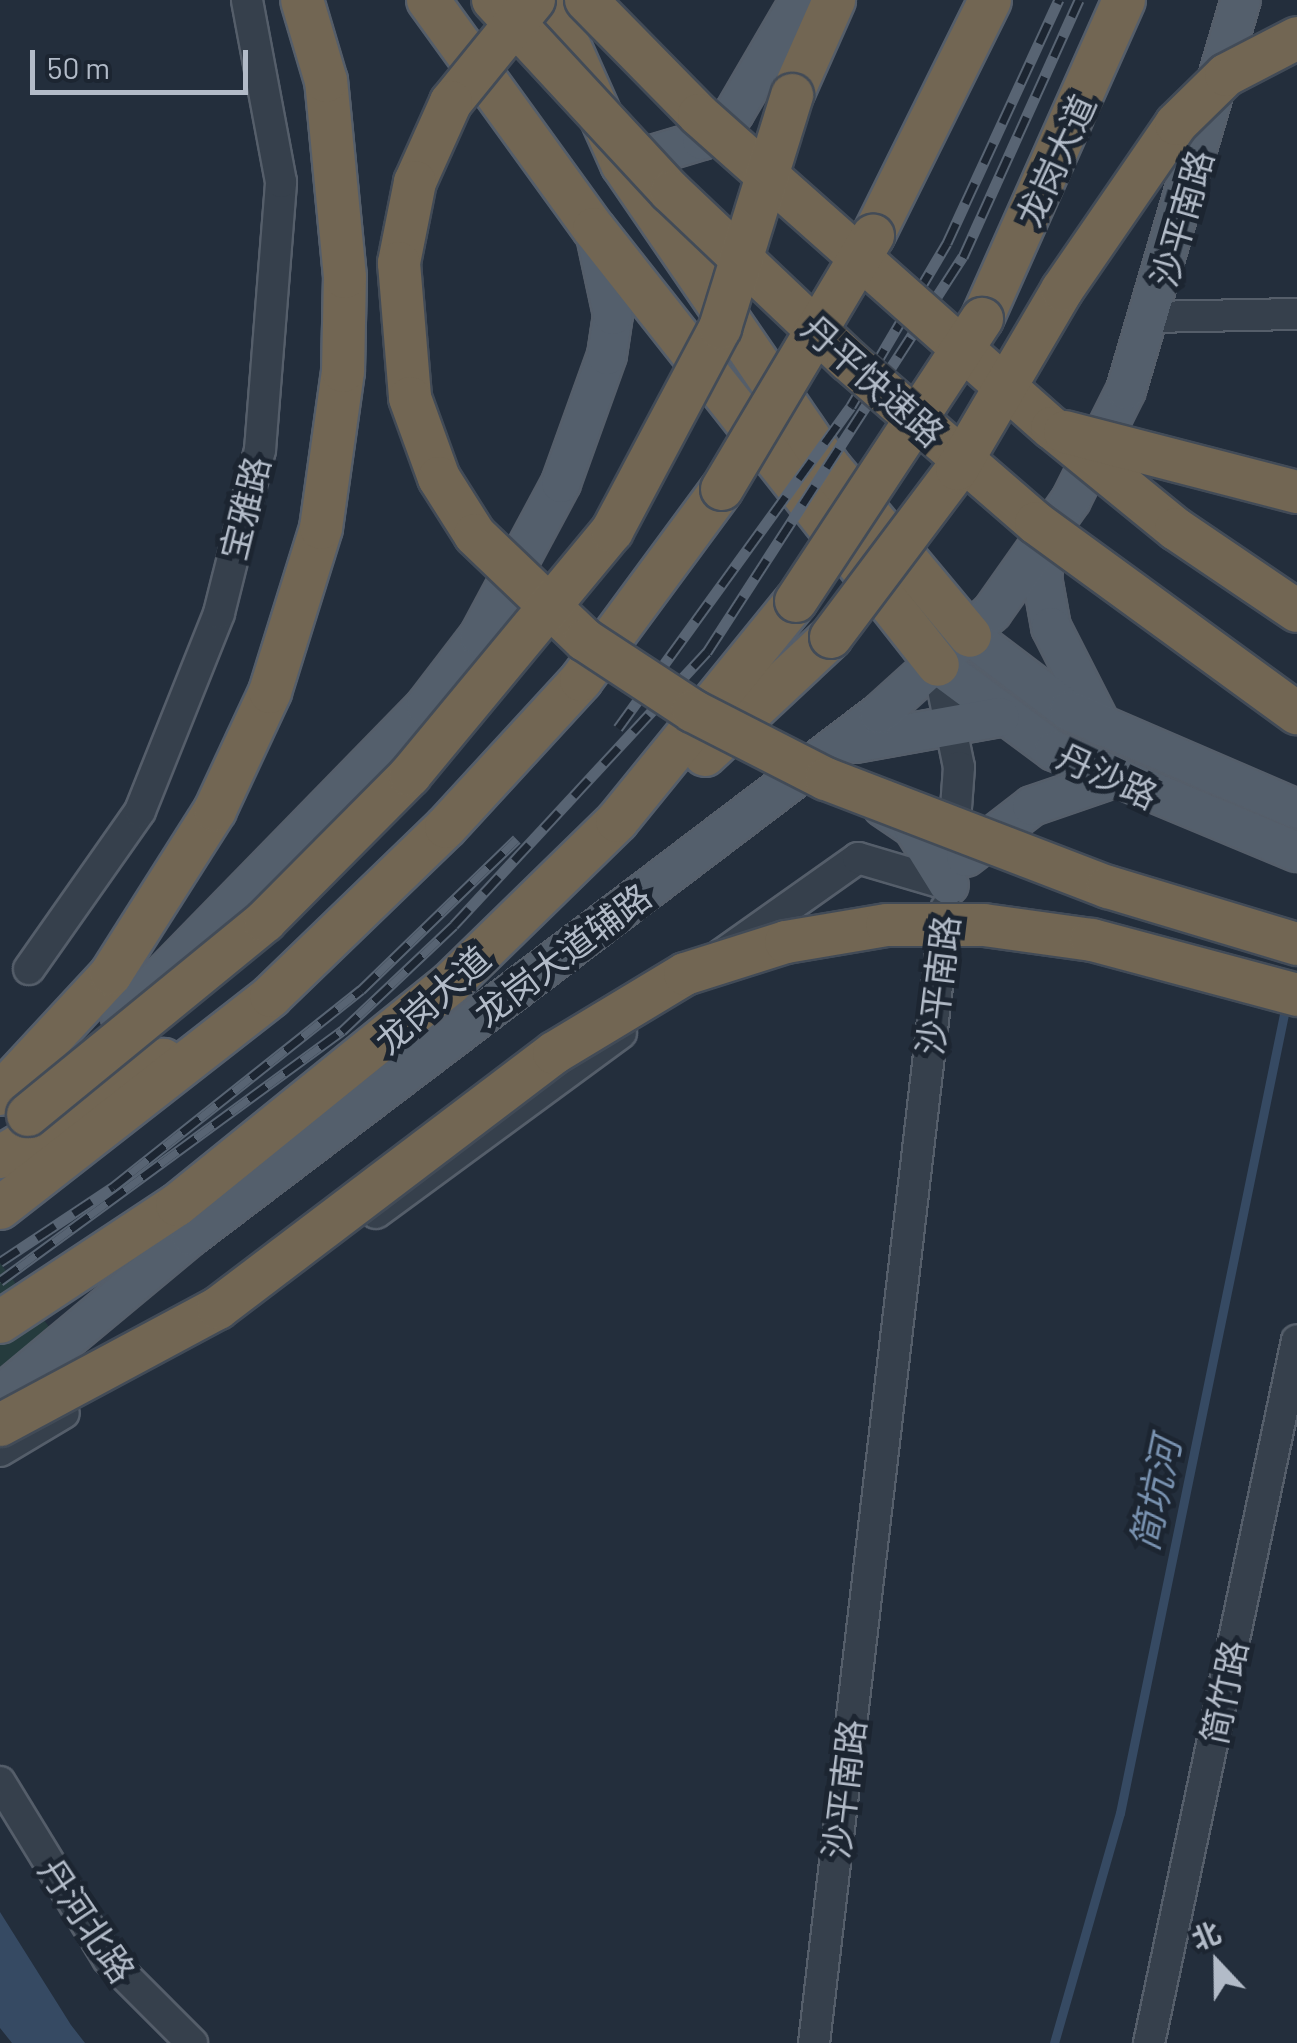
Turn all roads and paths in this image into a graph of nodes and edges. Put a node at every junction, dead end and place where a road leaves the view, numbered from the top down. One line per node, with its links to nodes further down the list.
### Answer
1 (247, 0): 38 (street, 宝雅路)
2 (302, 0): 41 (highway)
3 (428, 0): 15 (highway)
4 (493, 0): 26 (highway, 丹平快速路, bridge)
5 (534, 0): 37 (highway, bridge)
6 (549, 0): 14 (highway)
7 (586, 0): 18 (highway, bridge)
8 (800, 0): 14 (main road)
9 (834, 0): 41 (highway, bridge)
10 (990, 0): 40 (highway, bridge)
11 (1124, 0): 33 (highway, 龙岗大道, bridge)
12 (1242, 6): 17 (main road, 沙平南路)
13 (1297, 38): 33 (highway, bridge)
14 (622, 164): 22 (highway)
15 (594, 229): 25 (highway); 41 (main road)
16 (1297, 314): 17 (street)
17 (1152, 317): 20 (main road, 沙平南路)
18 (1052, 428): 19 (highway, bridge); 23 (highway, bridge)
19 (1297, 492)
20 (1049, 533): 21 (main road, 沙平南路); 29 (main road)
21 (1022, 573): 22 (main road); 24 (main road, 沙平南路)
22 (927, 592): 24 (highway)
23 (1297, 611)
24 (970, 636): 25 (main road, 沙平南路); 29 (main road, 丹沙路)
25 (938, 665): 27 (main road, 丹沙路); 28 (street, 沙平南路); 30 (main road, 龙岗大道辅路)
26 (1297, 713)
27 (1000, 718): 28 (main road); 31 (main road, 丹沙路)
28 (952, 720): 30 (main road); 36 (street, 沙平南路)
29 (1103, 729): 32 (main road, 丹沙路)
30 (825, 755): 34 (main road, 龙岗大道辅路)
31 (1111, 778): 35 (main road, 丹沙路); 36 (main road)
32 (1297, 809)
33 (617, 821): 44 (highway, 龙岗大道)
34 (721, 834): 36 (main road); 48 (main road, 龙岗大道辅路)
35 (1297, 852)
36 (949, 885): 50 (street); 53 (street, 沙平南路)
37 (1297, 944)
38 (29, 969)
39 (1297, 995): 49 (highway, bridge)
40 (270, 996): 42 (highway); 43 (highway)
41 (9, 1114)
42 (0, 1157)
43 (0, 1208)
44 (54, 1288): 45 (highway, 龙岗大道); 46 (highway)
45 (0, 1322)
46 (0, 1338)
47 (1297, 1340): 54 (street, 简竹路)
48 (0, 1394)
49 (0, 1424)
50 (0, 1451)
51 (0, 1782): 52 (street, 丹河北路)
52 (192, 2043)
53 (814, 2043)
54 (1149, 2043)

